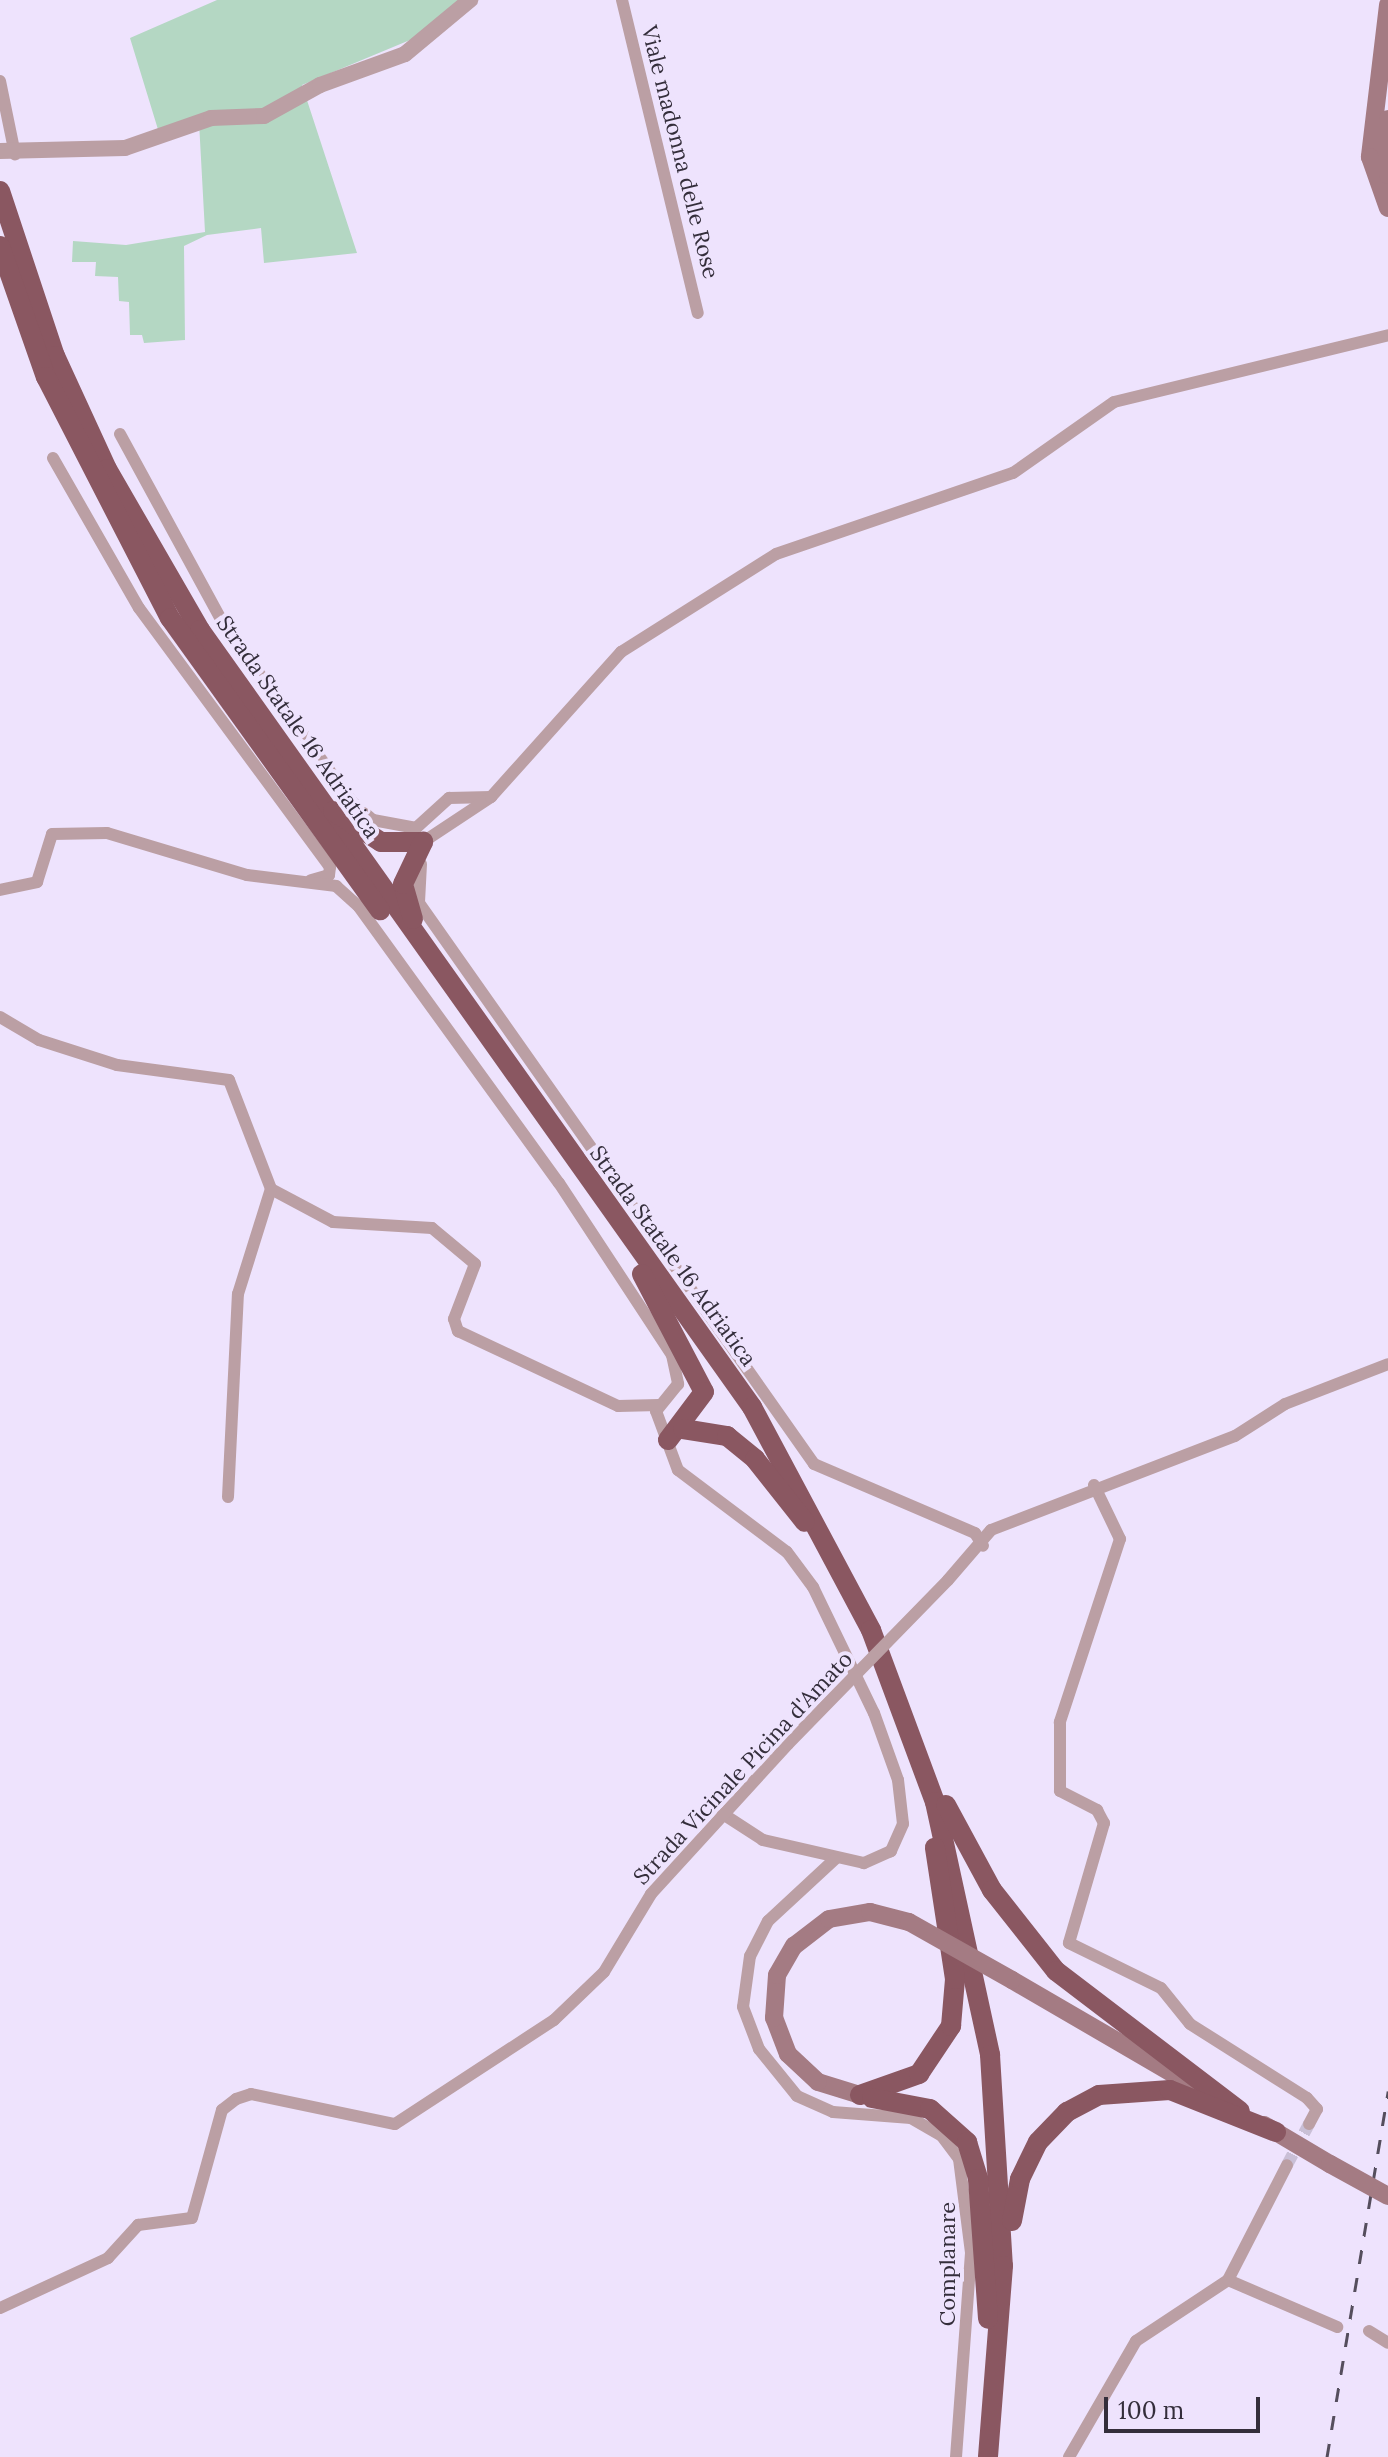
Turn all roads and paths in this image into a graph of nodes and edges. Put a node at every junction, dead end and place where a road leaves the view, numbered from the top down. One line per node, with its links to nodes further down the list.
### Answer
1 (470, 0): 6 (street)
2 (622, 0): 12 (street, Viale madonna delle Rose)
3 (1388, 5): 7 (main road)
4 (0, 81): 6 (street)
5 (1388, 119): 7 (main road)
6 (8, 153)
7 (1377, 156): 8 (main road); 10 (main road)
8 (1388, 175)
9 (0, 191): 17 (highway, Strada Statale 16 Adriatica)
10 (1388, 208)
11 (0, 246): 25 (highway, Strada Statale 16 Adriatica)
12 (698, 313)
13 (1388, 335): 16 (street)
14 (120, 434): 16 (street)
15 (53, 458): 20 (street)
16 (491, 797): 18 (street)
17 (319, 800): 19 (highway); 22 (highway, Strada Statale 16 Adriatica)
18 (446, 829): 19 (street); 32 (street)
19 (423, 842): 22 (highway)
20 (309, 880): 21 (street); 27 (street)
21 (0, 890)
22 (428, 954): 33 (highway, Strada Statale 16 Adriatica)
23 (0, 1017): 24 (street)
24 (271, 1189): 27 (street); 30 (street)
25 (642, 1274): 28 (highway); 31 (highway, Strada Statale 16 Adriatica)
26 (1388, 1364): 29 (street, Strada Vicinale Picina d'Amato)
27 (659, 1405): 28 (street)
28 (675, 1435): 31 (highway); 36 (street)
29 (1094, 1485): 32 (street, Strada Vicinale Picina d'Amato); 39 (street)
30 (228, 1497)
31 (805, 1522): 35 (highway, Strada Statale 16 Adriatica)
32 (983, 1546): 34 (street, Strada Vicinale Picina d'Amato, bridge)
33 (896, 1691): 38 (highway); 49 (highway, Strada Statale 16 Adriatica)
34 (723, 1814): 36 (street); 44 (street, Strada Vicinale Picina d'Amato)
35 (935, 1848): 37 (highway); 45 (highway, Strada Statale 16 Adriatica)
36 (835, 1859): 50 (street, Complanare)
37 (860, 2095): 38 (main road, bridge); 45 (highway)
38 (1240, 2111): 40 (main road)
39 (1309, 2124)
40 (1276, 2132): 42 (main road, bridge); 49 (highway)
41 (1287, 2165): 43 (street)
42 (1388, 2196)
43 (1228, 2280): 46 (street); 53 (street)
44 (0, 2308)
45 (988, 2319): 51 (highway, Strada Statale 16 Adriatica)
46 (1337, 2327)
47 (1369, 2331): 48 (street)
48 (1388, 2343)
49 (999, 2360): 52 (highway, Strada Statale 16 Adriatica)
50 (956, 2457)
51 (975, 2457)
52 (988, 2457)
53 (1069, 2457)

